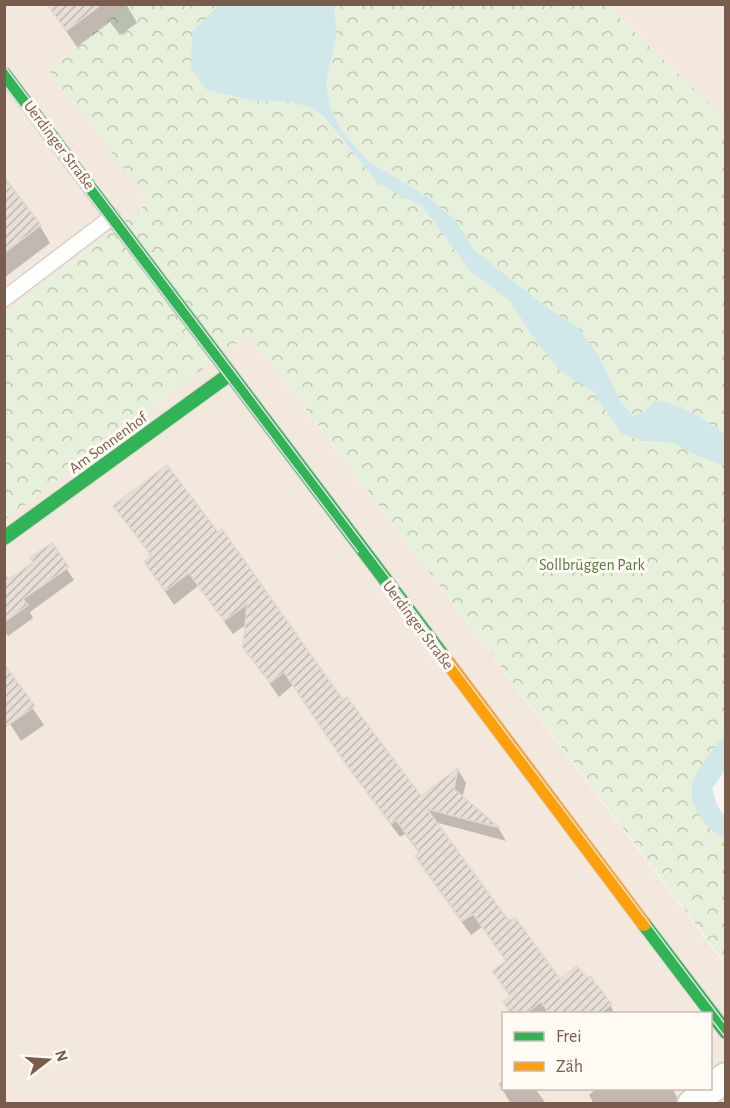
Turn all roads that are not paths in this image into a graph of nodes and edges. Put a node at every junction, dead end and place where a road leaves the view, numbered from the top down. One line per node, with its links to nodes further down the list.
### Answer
1 (4, 74): 2 (main road, Uerdinger Straße)
2 (112, 217): 3 (lane); 4 (main road, Uerdinger Straße)
3 (4, 299)
4 (230, 374): 5 (main road, Am Sonnenhof); 6 (main road, Uerdinger Straße)
5 (4, 538)
6 (711, 1012)
7 (712, 1013): 8 (main road, Uerdinger Straße)
8 (726, 1032)
9 (726, 1077): 10 (street)
10 (712, 1088)
11 (710, 1090): 12 (street)
12 (692, 1104)

